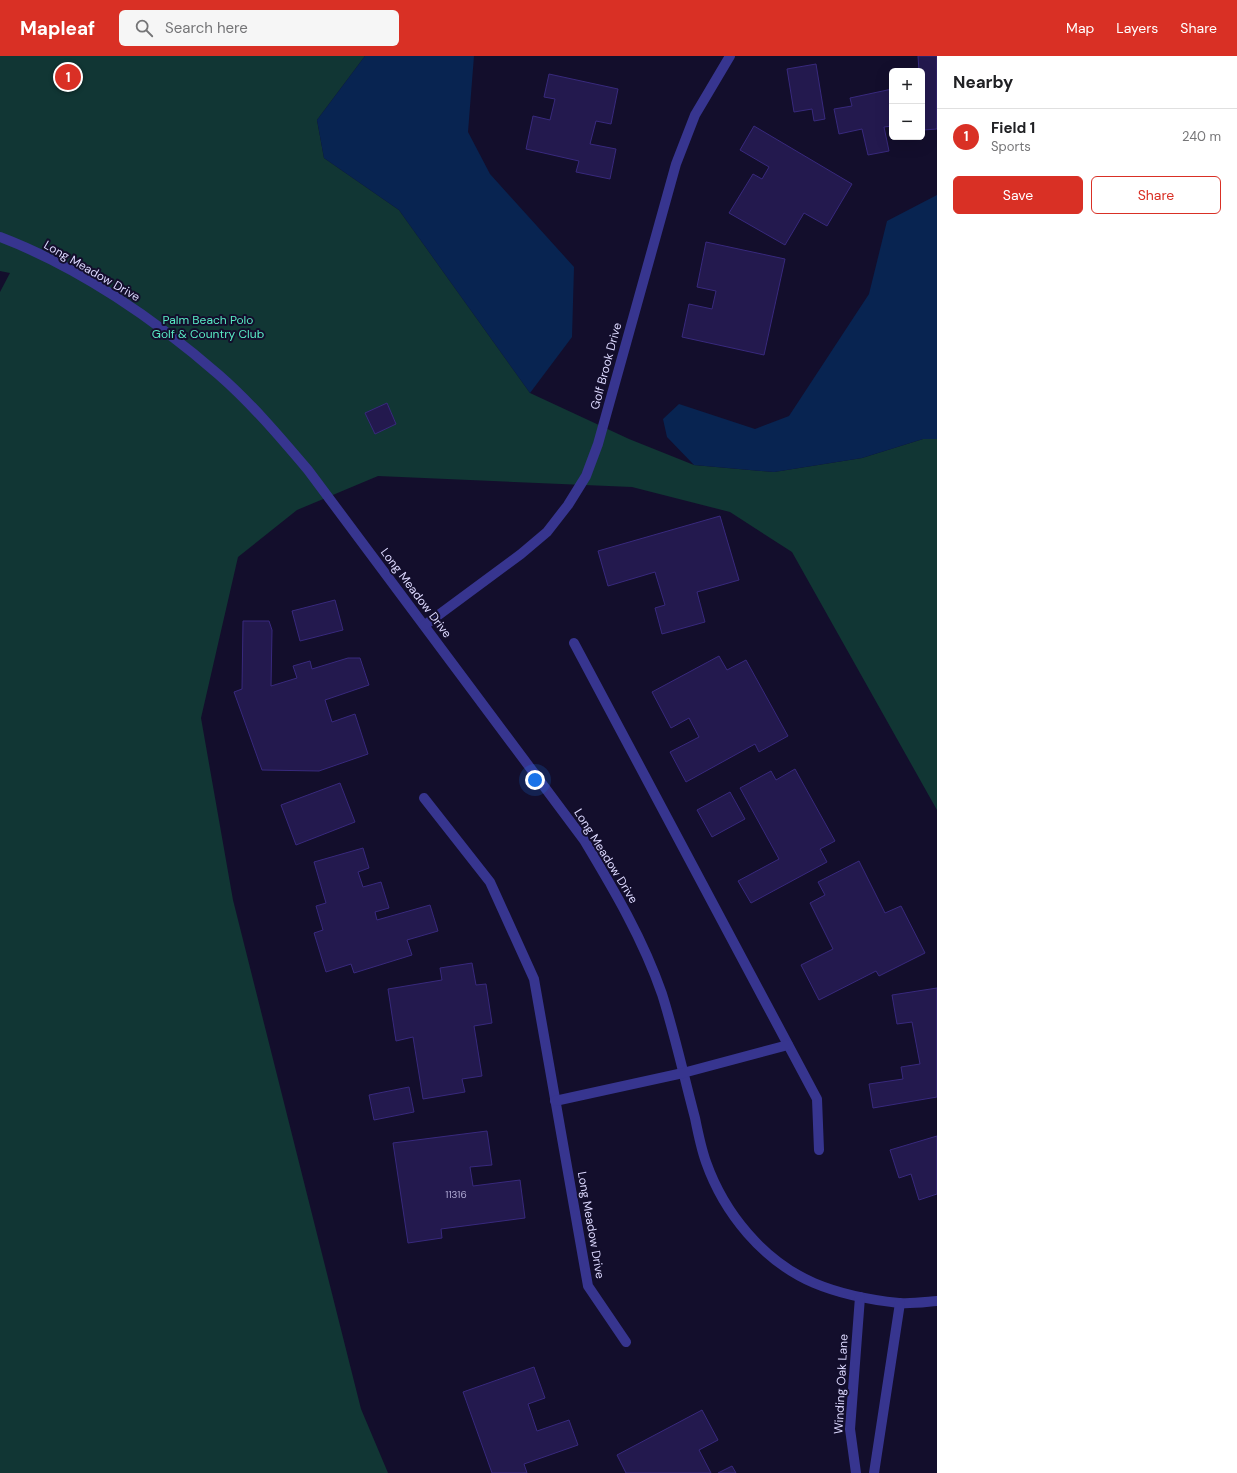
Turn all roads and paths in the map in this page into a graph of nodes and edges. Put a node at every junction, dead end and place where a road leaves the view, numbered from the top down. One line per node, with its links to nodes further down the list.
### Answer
1 (730, 56): 3 (street, Golf Brook Drive)
2 (0, 237): 3 (street, Long Meadow Drive)
3 (425, 625): 7 (street, Long Meadow Drive)
4 (574, 643): 6 (street)
5 (424, 798): 8 (street, Long Meadow Drive)
6 (788, 1045): 7 (street); 9 (street)
7 (683, 1073): 8 (street); 10 (street, Long Meadow Drive)
8 (556, 1101): 13 (street, Long Meadow Drive)
9 (818, 1150)
10 (860, 1297): 12 (street, Long Meadow Drive); 14 (street, Winding Oak Lane)
11 (937, 1301): 12 (street, Long Meadow Drive)
12 (900, 1303): 15 (street)
13 (626, 1342)
14 (856, 1473)
15 (874, 1473)

